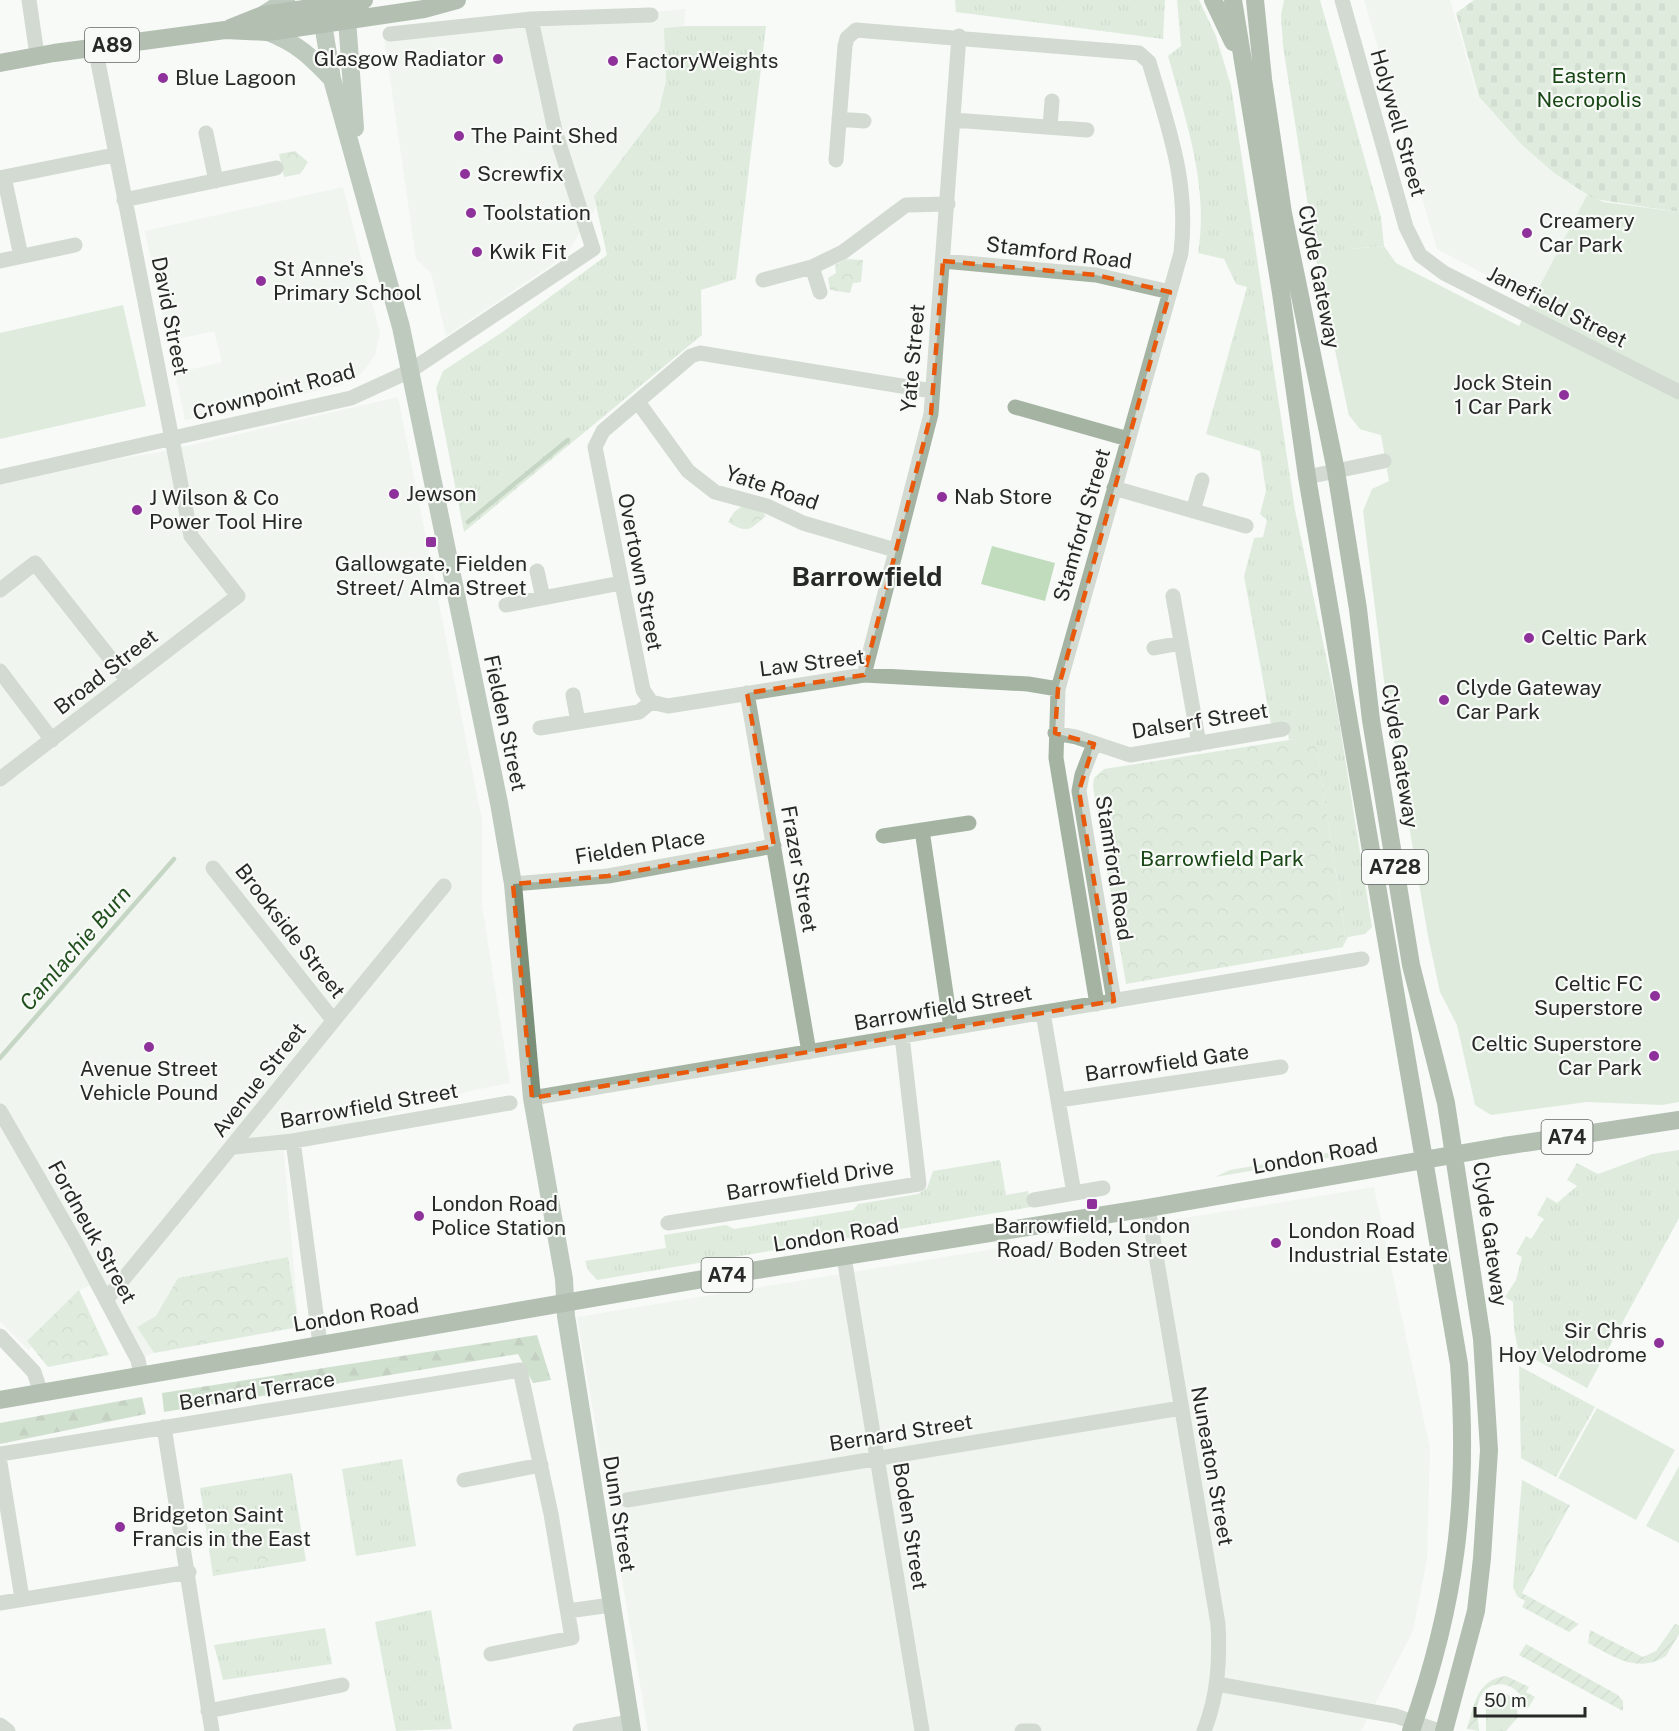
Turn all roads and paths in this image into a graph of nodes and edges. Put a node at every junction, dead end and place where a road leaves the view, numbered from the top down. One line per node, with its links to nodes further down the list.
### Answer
1 (29, 0): 22 (street)
2 (286, 0): 11 (main road)
3 (457, 0): 14 (main road, A89)
4 (1213, 0): 24 (main road)
5 (1233, 0): 24 (main road, Clyde Gateway / A728)
6 (1255, 0): 17 (main road, Clyde Gateway / A728)
7 (1266, 0): 17 (main road)
8 (1342, 0): 42 (street, Holywell Street)
9 (352, 1): 10 (main road, A89); 14 (main road, Fielden Street)
10 (320, 3): 11 (main road, A89); 15 (main road, Fielden Street)
11 (263, 15): 16 (main road, A89)
12 (651, 15): 13 (street)
13 (531, 19): 19 (street); 50 (street, Crownpoint Road)
14 (347, 21): 15 (main road, A89); 34 (main road, Fielden Street)
15 (323, 24): 18 (main road, A89); 25 (main road, Fielden Street)
16 (225, 30): 18 (main road, A89); 21 (main road, A89)
17 (1258, 32): 58 (main road, Clyde Gateway / A728)
18 (268, 33): 25 (main road, Fielden Street)
19 (390, 34)
20 (959, 36): 27 (street); 28 (street, Yate Street); 49 (street, Stamford Street)
21 (95, 47): 22 (main road, A89); 33 (street)
22 (37, 55): 23 (main road, A89)
23 (0, 63)
24 (1244, 68): 60 (main road, Clyde Gateway / A728)
25 (332, 79): 34 (main road, Fielden Street)
26 (1052, 101): 30 (street)
27 (839, 119): 29 (street); 35 (street)
28 (953, 120): 30 (street); 40 (street, Yate Street)
29 (864, 121)
30 (1050, 127): 31 (street)
31 (1087, 130)
32 (206, 133): 38 (street)
33 (114, 155): 37 (street); 39 (street)
34 (357, 160): 50 (main road, Fielden Street)
35 (836, 160)
36 (276, 168): 38 (street)
37 (2, 178): 43 (street)
38 (216, 181): 39 (street)
39 (123, 200): 56 (street, David Street)
40 (948, 204): 45 (street, Yate Street); 46 (street)
41 (75, 245): 43 (street)
42 (1420, 255): 52 (street, Janefield Street)
43 (21, 256): 44 (street)
44 (0, 261)
45 (943, 261): 49 (street, Stamford Road); 51 (street, Yate Street)
46 (812, 267): 47 (street); 48 (street)
47 (762, 280)
48 (820, 292)
49 (1170, 292): 55 (street, Stamford Street)
50 (410, 371): 56 (street, Crownpoint Road); 95 (main road, Fielden Street)
51 (932, 391): 53 (street); 65 (street, Yate Street)
52 (1679, 392)
53 (638, 402): 65 (street, Yate Road); 67 (street, Overtown Street)
54 (1015, 407): 55 (street)
55 (1128, 439): 62 (street, Stamford Street)
56 (172, 440): 59 (street, Crownpoint Road); 69 (street, David Street)
57 (1384, 461): 58 (street)
58 (1336, 471): 60 (street); 113 (main road, Clyde Gateway / A728)
59 (0, 477)
60 (1306, 477): 114 (main road, Clyde Gateway / A728)
61 (1202, 480): 63 (street)
62 (1114, 488): 63 (street); 78 (street, Stamford Street)
63 (1193, 511): 64 (street)
64 (1246, 526)
65 (895, 550): 76 (street, Yate Street)
66 (537, 571): 71 (street)
67 (621, 583): 71 (street); 81 (street, Overtown Street)
68 (0, 591): 77 (street)
69 (238, 596): 77 (street, Broad Street)
70 (1173, 596): 73 (street)
71 (543, 598): 72 (street)
72 (506, 605)
73 (1181, 643): 74 (street); 88 (street)
74 (1154, 648)
75 (0, 671): 86 (street)
76 (864, 675): 78 (street, Law Street); 79 (street, Law Street)
77 (128, 681): 86 (street, Broad Street)
78 (1058, 689): 85 (street, Stamford Street)
79 (747, 693): 81 (street, Law Street); 93 (street, Frazer Street)
80 (573, 695): 82 (street)
81 (651, 702): 82 (street, Law Street)
82 (578, 722): 83 (street, Law Street)
83 (540, 729)
84 (1283, 729): 88 (street, Dalserf Street)
85 (1055, 733): 87 (street, Dalserf Street); 99 (street, Stamford Street)
86 (52, 740): 89 (street, Broad Street)
87 (1094, 744): 88 (street, Dalserf Street); 98 (street, Stamford Road)
88 (1199, 744)
89 (0, 779)
90 (969, 823): 91 (street)
91 (922, 830): 92 (street); 102 (street)
92 (883, 837)
93 (774, 846): 95 (street, Fielden Place); 104 (street, Frazer Street)
94 (213, 868): 101 (street, Brookside Street)
95 (513, 884): 106 (main road, Fielden Street)
96 (444, 886): 101 (street, Avenue Street)
97 (1362, 959): 98 (street, Barrowfield Street)
98 (1114, 1001): 99 (street, Barrowfield Street)
99 (1097, 1004): 100 (street, Barrowfield Street)
100 (1043, 1013): 102 (street, Barrowfield Street); 107 (street)
101 (333, 1020): 112 (street, Avenue Street)
102 (951, 1028): 103 (street, Barrowfield Street)
103 (902, 1036): 104 (street, Barrowfield Street); 119 (street, Barrowfield Drive)
104 (809, 1052): 106 (street, Barrowfield Street)
105 (1281, 1067): 107 (street, Barrowfield Gate)
106 (531, 1098): 122 (main road, Fielden Street)
107 (1059, 1100): 116 (street)
108 (510, 1103): 111 (street, Barrowfield Street)
109 (0, 1111): 121 (street, Fordneuk Street)
110 (1679, 1120): 113 (main road, London Road / A74)
111 (293, 1141): 112 (street, Barrowfield Street); 124 (street)
112 (234, 1147): 121 (street, Avenue Street)
113 (1455, 1155): 114 (main road, London Road / A74); 156 (main road, Clyde Gateway / A728)
114 (1424, 1160): 118 (main road, London Road / A74); 146 (main road, Clyde Gateway / A728)
115 (1103, 1188): 116 (street)
116 (1074, 1193): 117 (street)
117 (1034, 1200)
118 (1148, 1208): 120 (main road, London Road / A74); 128 (street, Nuneaton Street)
119 (668, 1223)
120 (844, 1257): 122 (main road, London Road / A74); 131 (street, Boden Street)
121 (106, 1300): 125 (street, Fordneuk Street)
122 (567, 1303): 124 (main road, London Road / A74); 139 (main road, Dunn Street)
123 (0, 1336): 126 (street)
124 (320, 1344): 125 (main road, London Road / A74)
125 (141, 1375): 126 (main road, London Road / A74)
126 (41, 1393): 127 (main road, London Road / A74)
127 (0, 1400)
128 (1181, 1408): 131 (street, Bernard Street); 142 (street, Nuneaton Street)
129 (164, 1427): 130 (street, Bernard Terrace); 133 (street, Bernard Terrace); 136 (street)
130 (0, 1454)
131 (878, 1458): 135 (street, Bernard Street); 151 (street, Boden Street)
132 (0, 1463): 137 (street)
133 (541, 1465): 134 (street); 140 (street)
134 (464, 1480)
135 (627, 1500)
136 (189, 1572): 137 (street); 144 (street)
137 (22, 1598): 138 (street)
138 (0, 1603)
139 (611, 1605): 140 (street); 147 (main road, Dunn Street)
140 (568, 1611): 141 (street)
141 (491, 1653)
142 (1217, 1684): 146 (street); 154 (street, Nuneaton Street)
143 (342, 1685): 144 (street)
144 (208, 1711): 149 (street)
145 (0, 1725): 148 (street)
146 (1413, 1726): 155 (street)
147 (631, 1727): 150 (street)
148 (8, 1731)
149 (212, 1731)
150 (580, 1731)
151 (922, 1731)
152 (1022, 1731): 153 (street)
153 (1034, 1731)
154 (1204, 1731)
155 (1439, 1731)
156 (1444, 1731)

